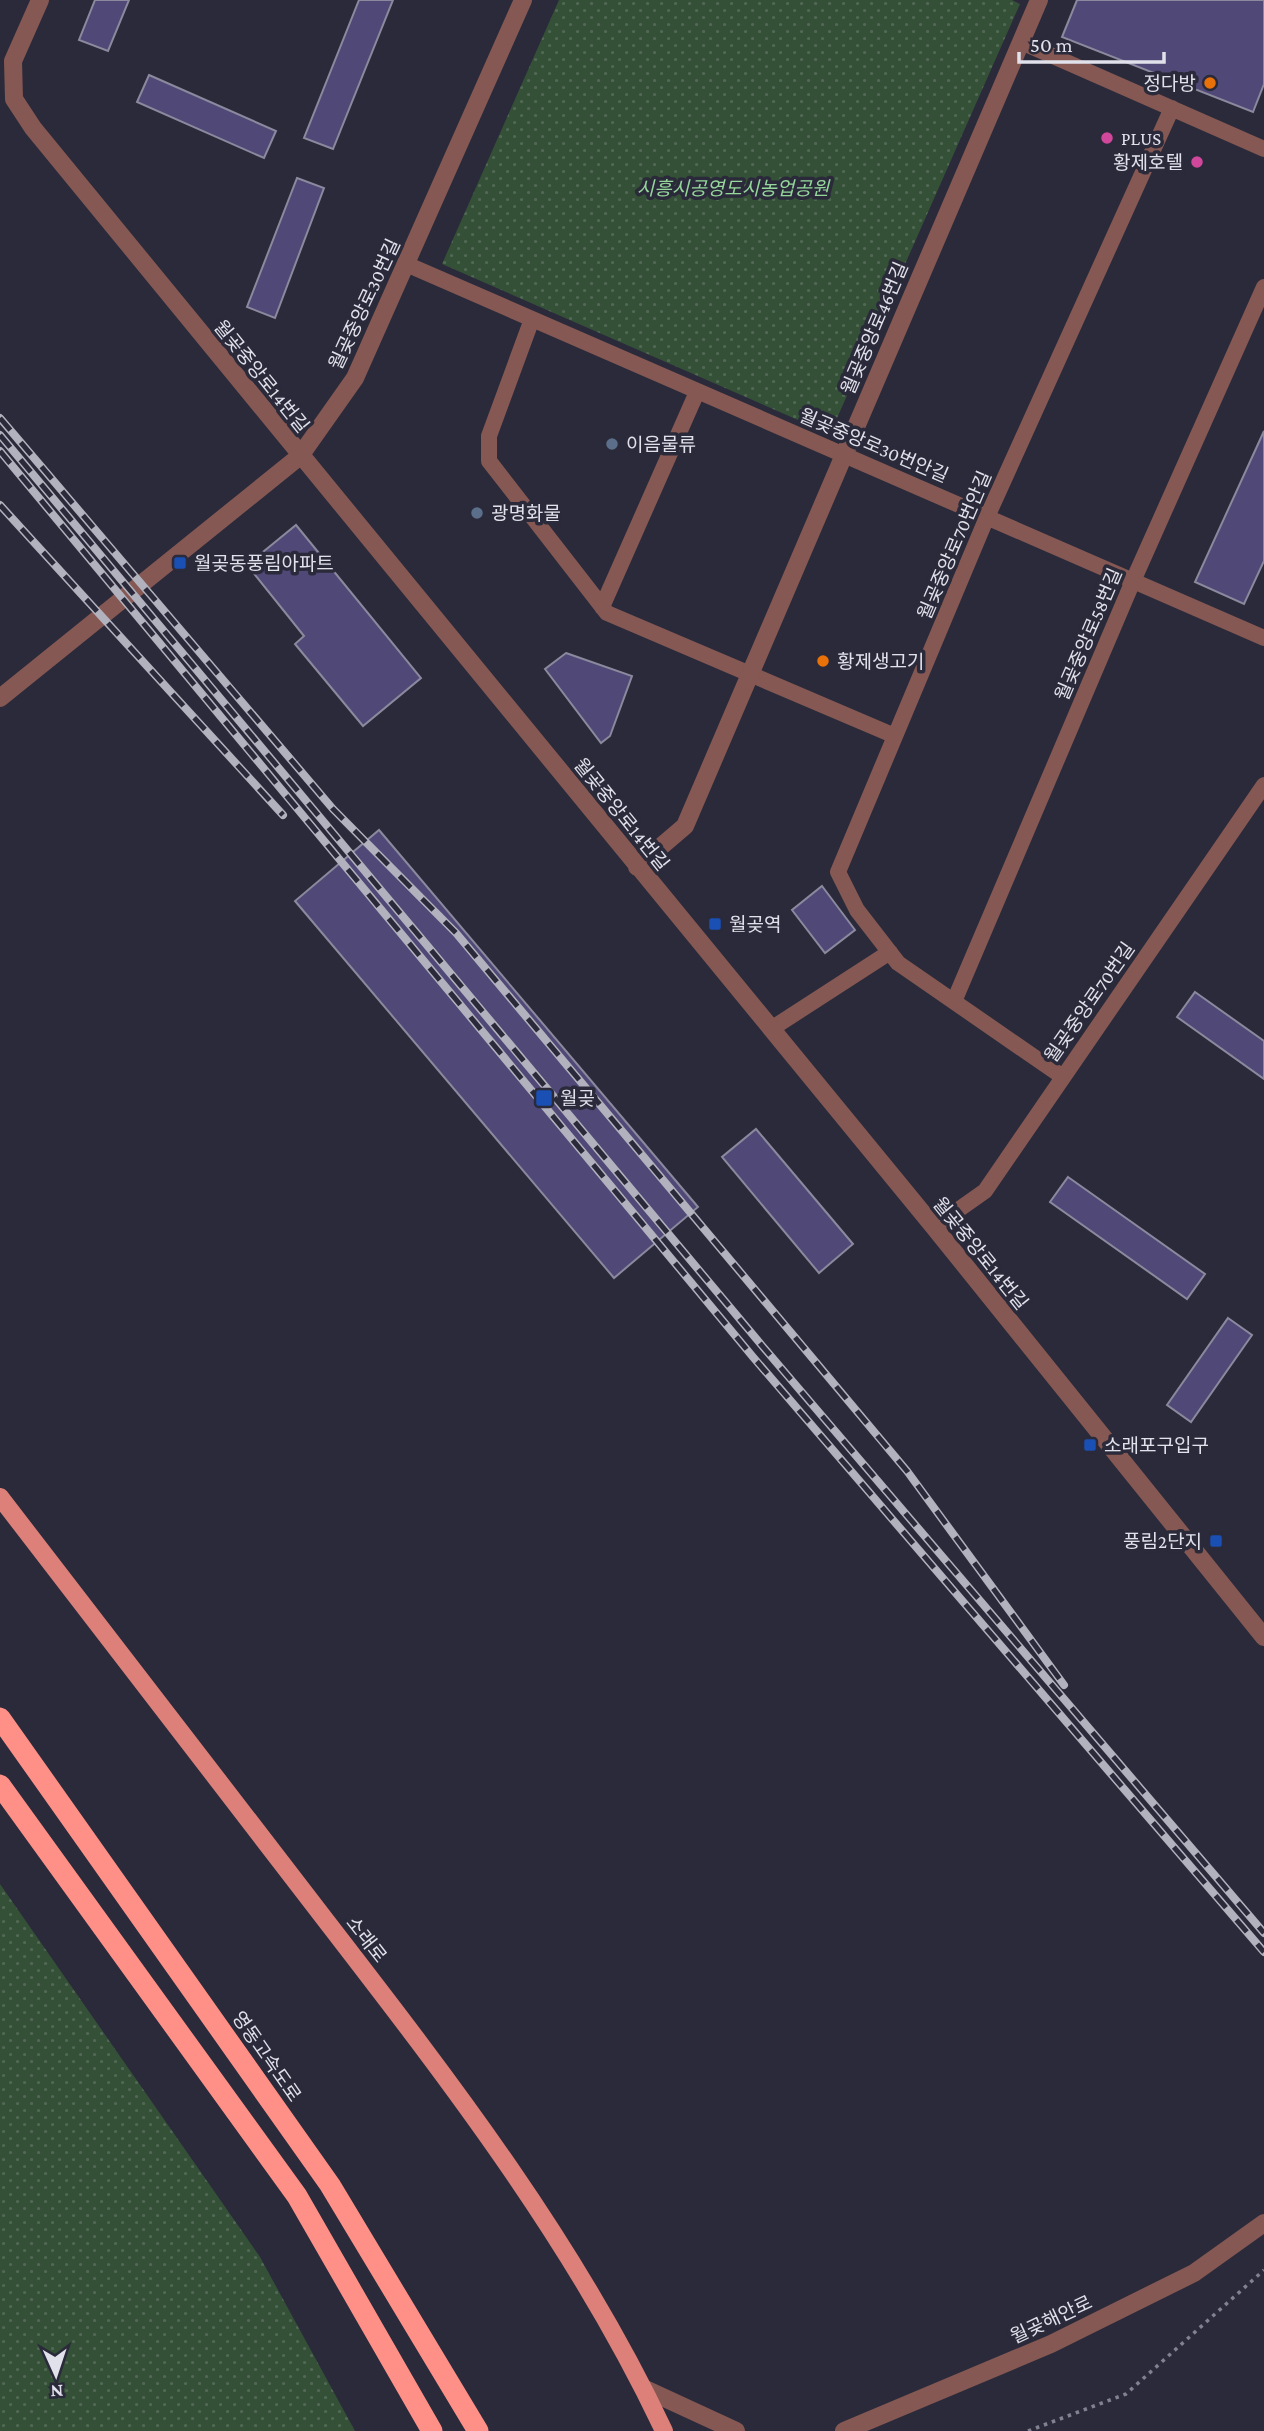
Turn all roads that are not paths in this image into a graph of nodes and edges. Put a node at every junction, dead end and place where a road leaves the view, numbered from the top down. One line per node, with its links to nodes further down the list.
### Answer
1 (40, 0): 12 (street, 월곶중앙로14번길)
2 (523, 0): 7 (street, 월곶중앙로30번길)
3 (1039, 0): 4 (street, 월곶중앙로46번길)
4 (1021, 42): 5 (street); 11 (street, 월곶중앙로46번길)
5 (1172, 108): 6 (street); 13 (street, 월곶중앙로70번안길)
6 (1264, 149)
7 (406, 264): 9 (street, 월곶중앙로30번안길); 12 (street, 월곶중앙로30번길)
8 (1264, 287): 14 (street, 월곶중앙로58번길)
9 (532, 319): 10 (street, 월곶중앙로30번안길); 15 (street)
10 (697, 392): 11 (street, 월곶중앙로30번안길); 15 (street)
11 (842, 453): 13 (street, 월곶중앙로30번안길); 17 (street, 월곶중앙로46번길)
12 (300, 456): 18 (street, 월곶중앙로30번길); 21 (street, 월곶중앙로14번길)
13 (988, 517): 14 (street, 월곶중앙로30번안길); 19 (street, 월곶중앙로70번안길)
14 (1133, 581): 16 (street, 월곶중앙로30번안길); 23 (street, 월곶중앙로58번길)
15 (602, 607): 17 (street)
16 (1264, 638)
17 (749, 674): 19 (street); 21 (street, 월곶중앙로46번길)
18 (0, 698)
19 (895, 736): 22 (street, 월곶중앙로70번안길)
20 (1264, 785): 25 (street, 월곶중앙로70번길)
21 (638, 867): 24 (street, 월곶중앙로14번길)
22 (890, 952): 23 (street, 월곶중앙로70번안길); 24 (street)
23 (955, 999): 25 (street, 월곶중앙로70번안길)
24 (771, 1029): 26 (street, 월곶중앙로14번길)
25 (1063, 1077): 26 (street, 월곶중앙로70번길)
26 (934, 1227): 28 (street, 월곶중앙로14번길)
27 (0, 1497): 32 (main road, 소래로)
28 (1264, 1637)
29 (0, 1718): 34 (highway, 영동고속도로)
30 (0, 1785): 33 (highway)
31 (1264, 2223): 37 (street, 월곶해안로)
32 (645, 2389): 35 (main road, 소래로); 36 (street)
33 (432, 2431)
34 (478, 2431)
35 (664, 2431)
36 (736, 2431)
37 (844, 2431)

